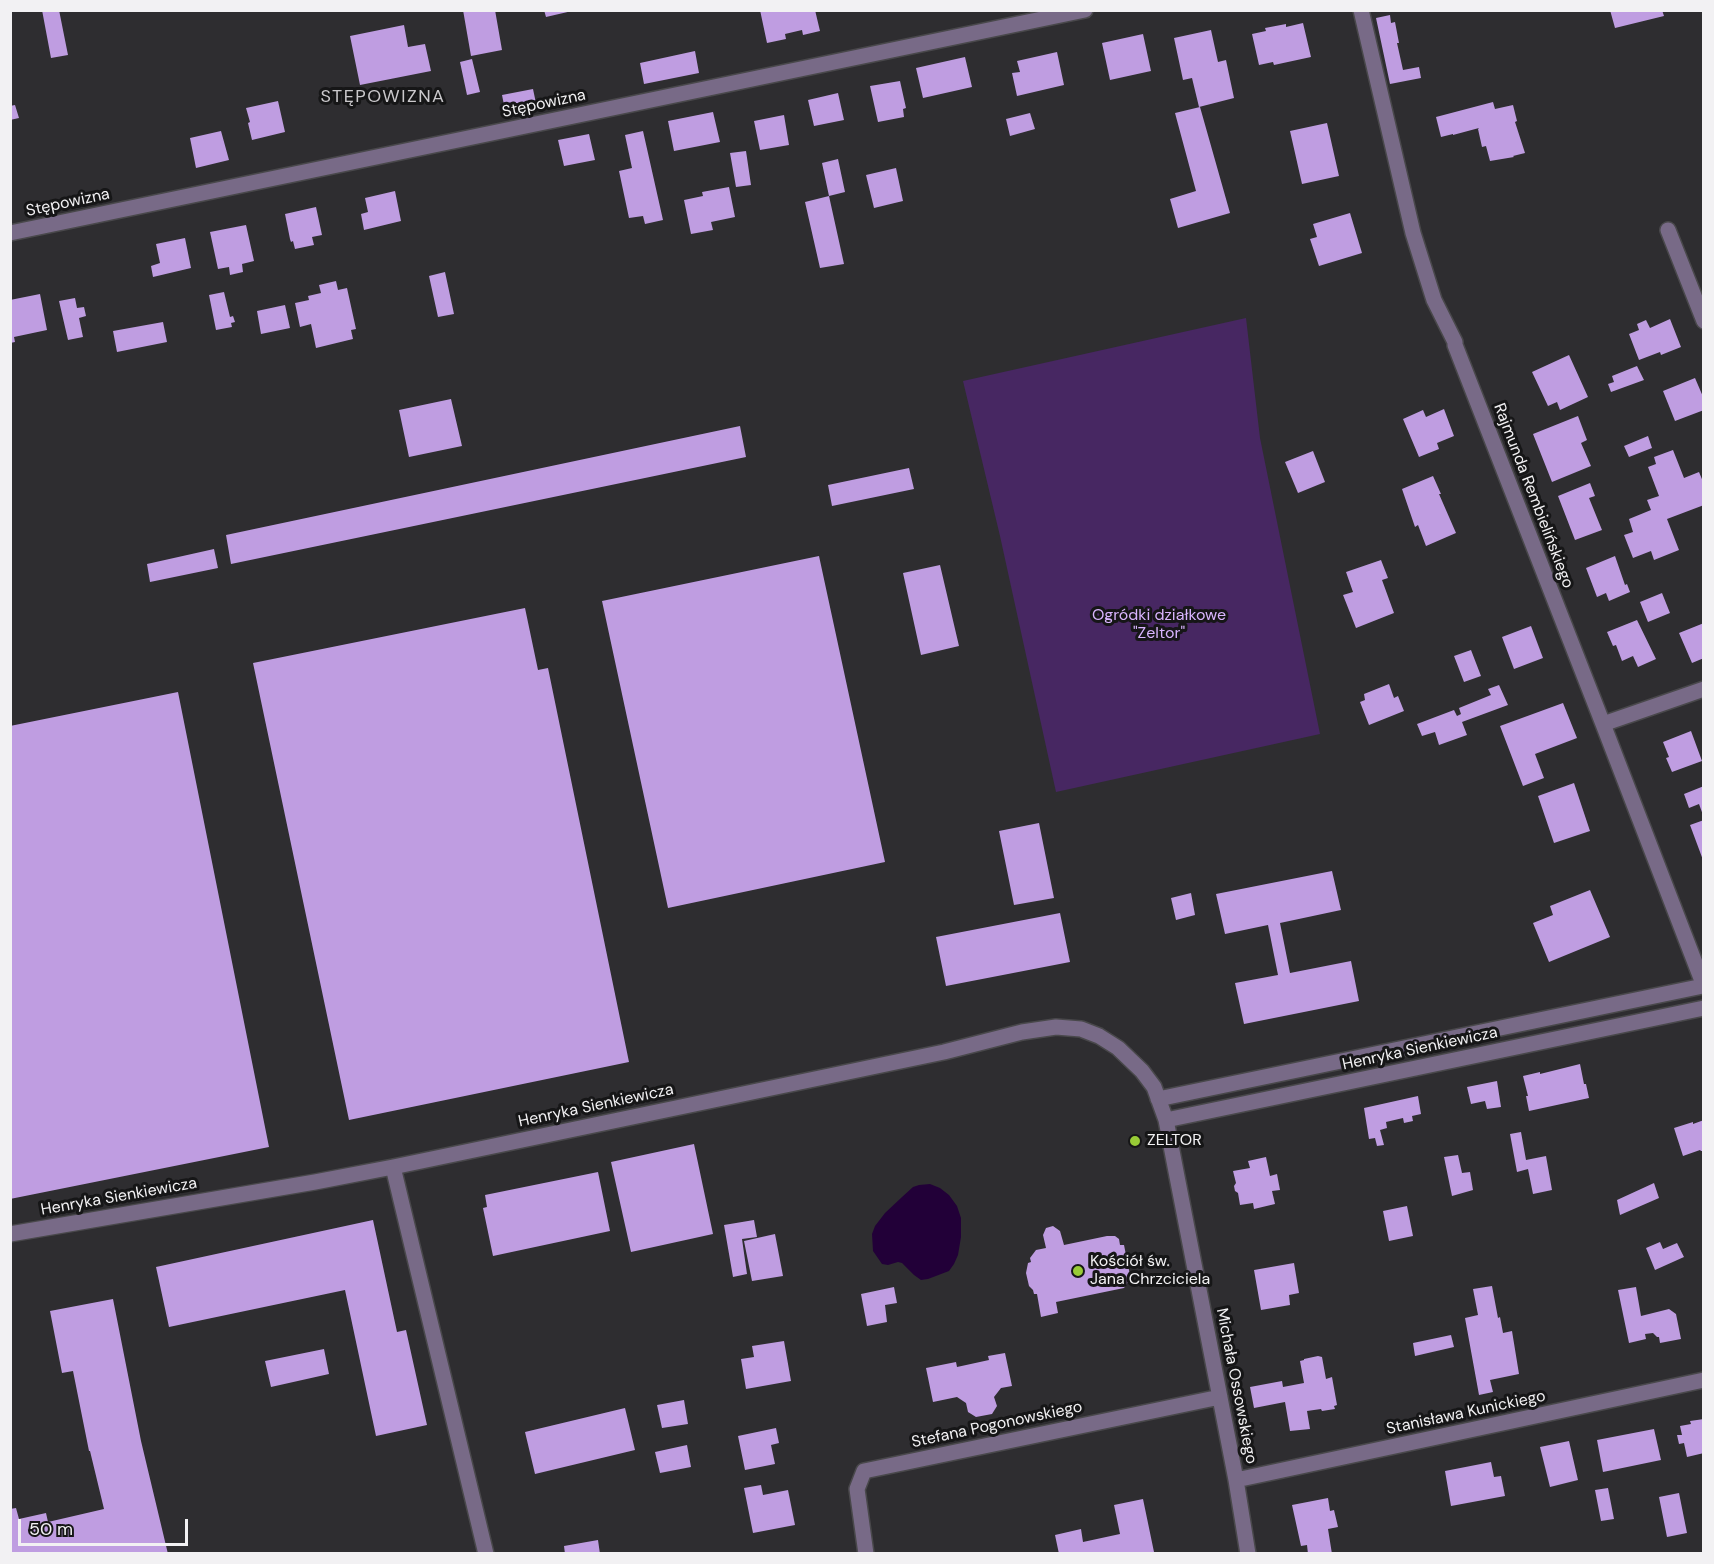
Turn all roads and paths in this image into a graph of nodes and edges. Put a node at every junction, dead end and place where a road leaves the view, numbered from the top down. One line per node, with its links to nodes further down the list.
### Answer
1 (1085, 10): 4 (street, Stępowizna)
2 (1361, 10): 7 (street, Rajmunda Rembielińskiego)
3 (1668, 230): 5 (street)
4 (10, 233)
5 (1704, 321)
6 (1704, 688): 7 (street)
7 (1604, 724): 8 (street, Rajmunda Rembielińskiego)
8 (1703, 986): 10 (street, Henryka Sienkiewicza)
9 (1704, 1008): 11 (street, Henryka Sienkiewicza)
10 (1158, 1099): 11 (street, Henryka Sienkiewicza); 12 (street, Henryka Sienkiewicza)
11 (1166, 1120): 15 (street, Michała Ossowskiego)
12 (393, 1167): 13 (street, Henryka Sienkiewicza); 17 (street)
13 (10, 1234)
14 (1704, 1380): 16 (street, Stanisława Kunickiego)
15 (1220, 1397): 16 (street, Michała Ossowskiego); 18 (street, Stefana Pogonowskiego)
16 (1236, 1480): 19 (street, Michała Ossowskiego)
17 (486, 1554)
18 (866, 1554)
19 (1248, 1554)

